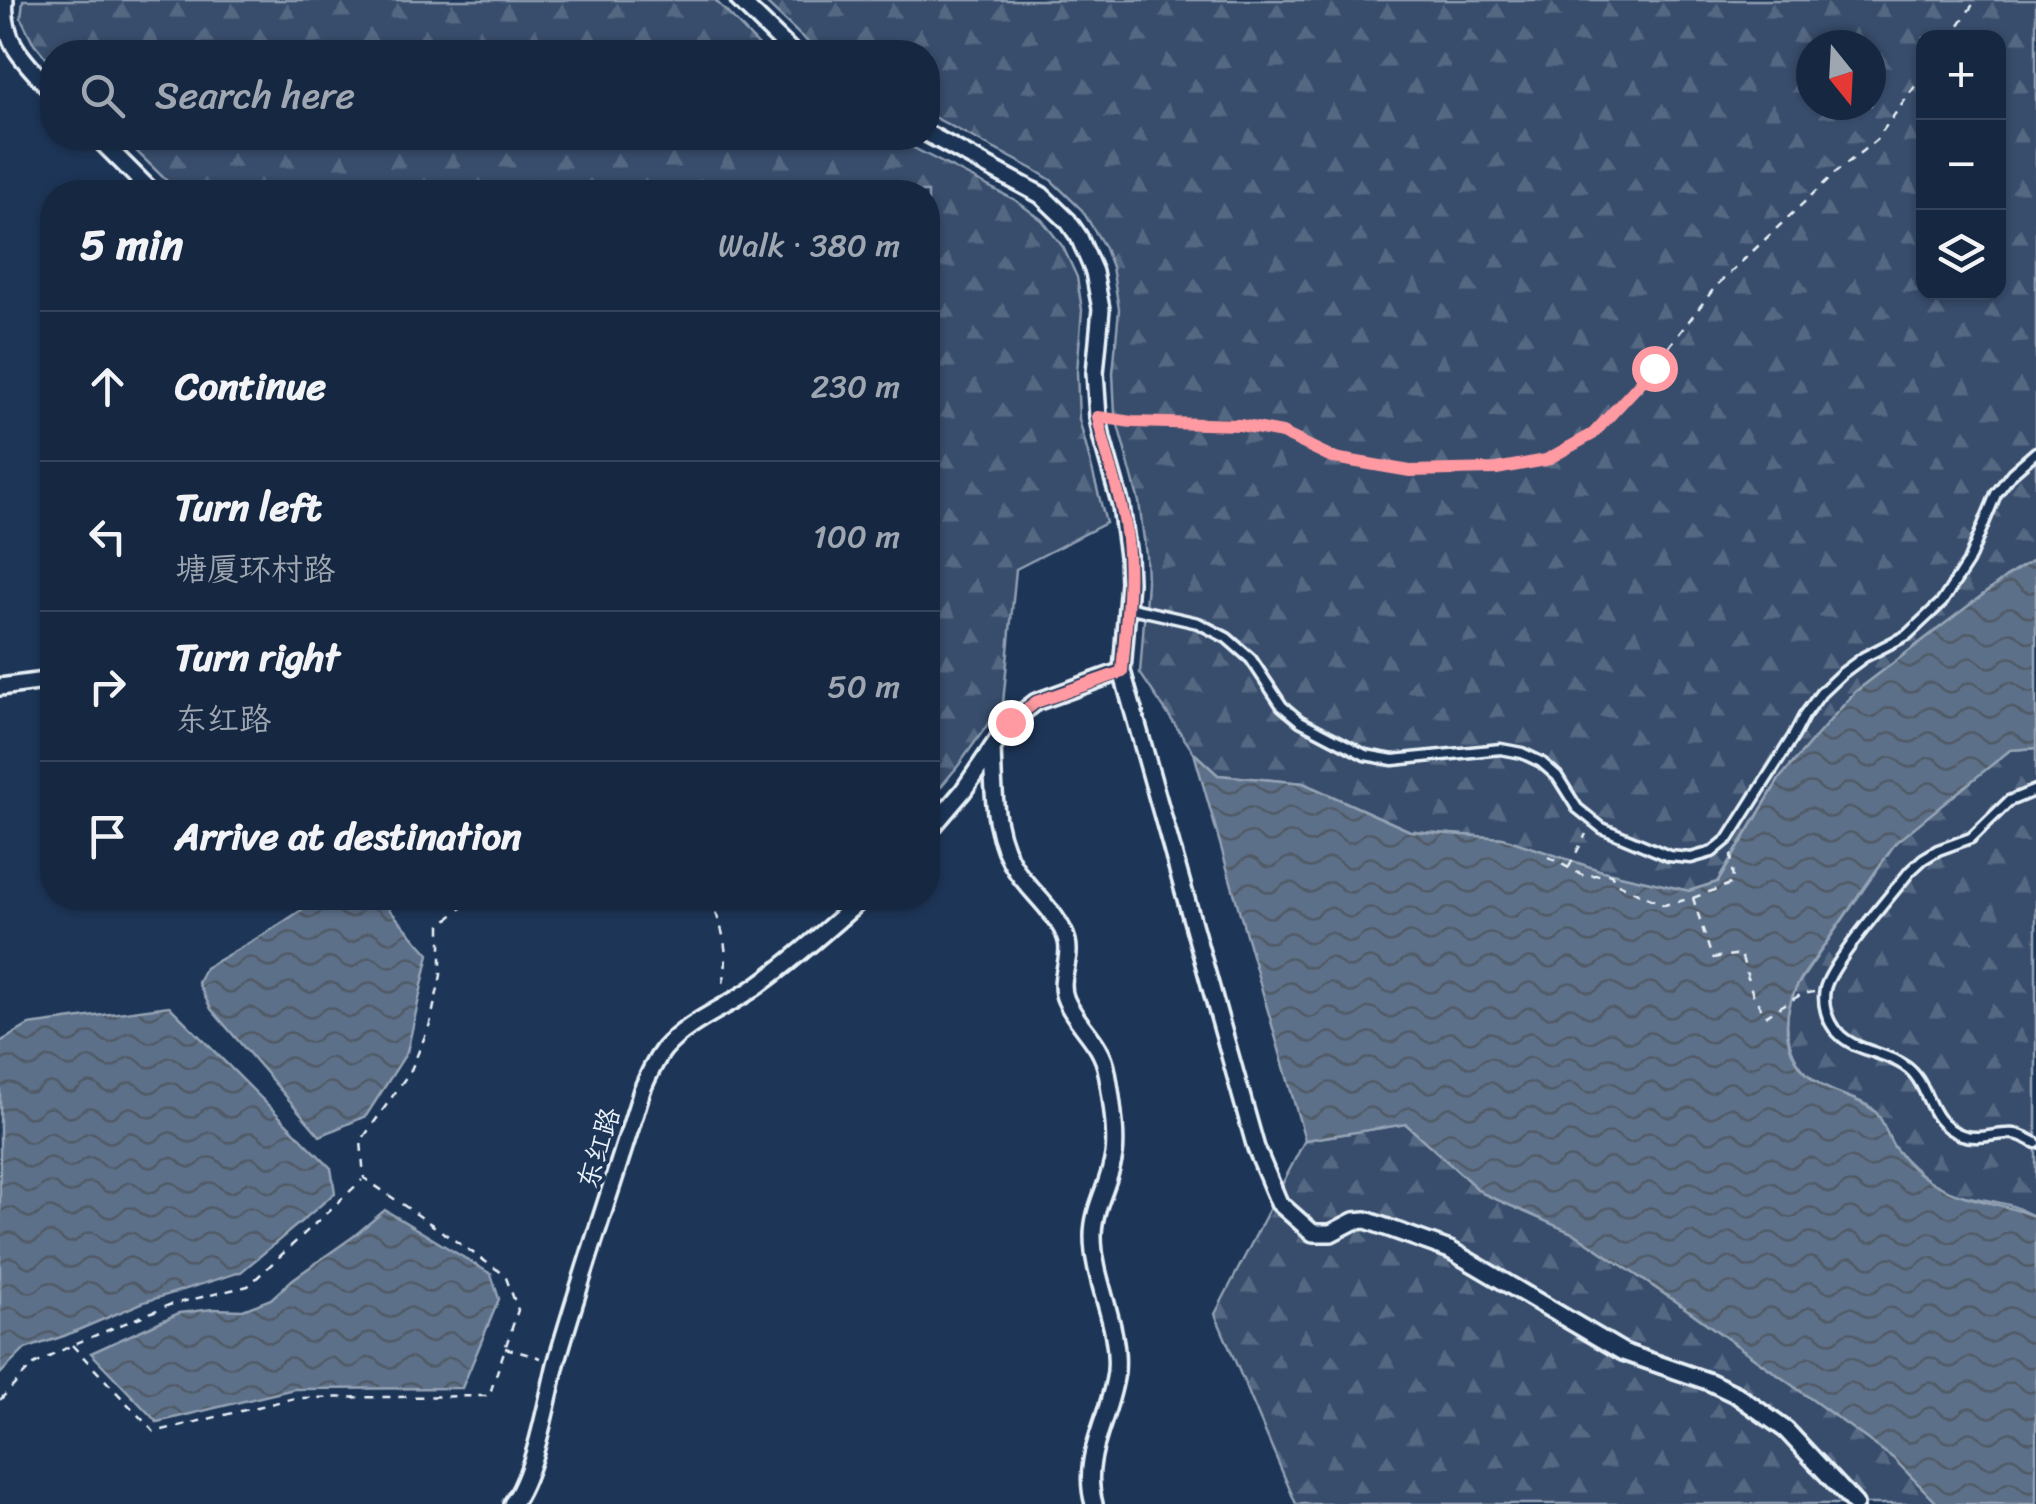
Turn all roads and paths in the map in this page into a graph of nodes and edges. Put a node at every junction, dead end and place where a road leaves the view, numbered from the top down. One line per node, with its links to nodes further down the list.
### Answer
1 (5, 0): 6 (street)
2 (739, 0): 5 (street)
3 (1976, 0): 4 (path)
4 (1955, 30)
5 (780, 40)
6 (40, 77)
7 (1916, 85): 11 (path)
8 (940, 141): 11 (street)
9 (110, 150): 10 (street)
10 (140, 180)
11 (1098, 417): 13 (street)
12 (2036, 452): 21 (lane)
13 (1127, 608): 14 (street); 20 (lane)
14 (1122, 672): 17 (street); 38 (street)
15 (40, 682): 16 (street)
16 (0, 687)
17 (992, 748): 19 (street); 37 (street)
18 (2036, 790): 28 (lane)
19 (940, 818)
20 (1593, 822): 21 (lane); 23 (path)
21 (1729, 838): 24 (path)
22 (1548, 858): 23 (path)
23 (1568, 868): 24 (path)
24 (1693, 898): 28 (path)
25 (459, 910): 31 (path)
26 (716, 910): 29 (path)
27 (849, 910): 29 (street, 东红路)
28 (1825, 989): 30 (lane)
29 (716, 1012): 34 (street, 东红路)
30 (2036, 1143)
31 (364, 1178): 32 (path); 33 (path)
32 (72, 1345): 33 (path); 35 (path)
33 (505, 1348): 34 (path)
34 (557, 1362): 36 (street, 东红路)
35 (0, 1400)
36 (512, 1504)
37 (1094, 1504)
38 (1855, 1504)

